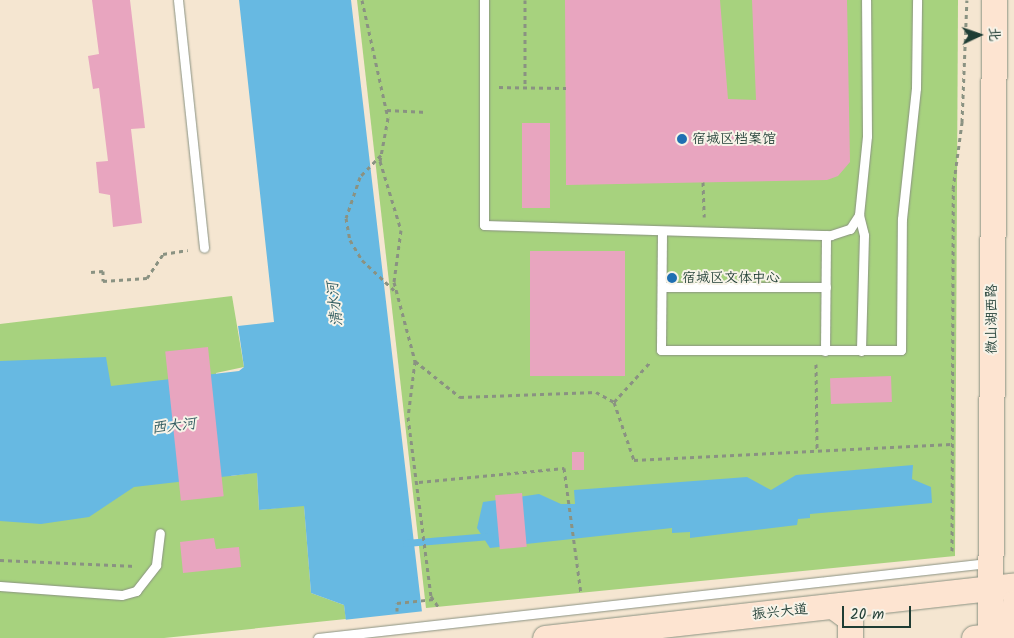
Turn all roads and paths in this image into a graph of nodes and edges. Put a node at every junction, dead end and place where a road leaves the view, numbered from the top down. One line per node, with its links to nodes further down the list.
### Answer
1 (178, 0): 20 (lane)
2 (362, 0): 12 (path)
3 (484, 0): 9 (lane)
4 (525, 0): 10 (path)
5 (866, 0): 16 (lane)
6 (916, 0): 27 (lane)
7 (967, 0): 30 (path)
8 (994, 0): 35 (street, 微山湖西路)
9 (484, 87): 10 (path); 17 (lane)
10 (525, 87): 11 (path)
11 (566, 88)
12 (387, 110): 13 (path); 14 (path)
13 (427, 112)
14 (381, 154): 24 (path); 24 (path)
15 (703, 182): 18 (path)
16 (859, 215): 19 (lane); 27 (lane)
17 (662, 232): 18 (lane); 22 (lane)
18 (704, 233): 19 (lane)
19 (826, 235): 23 (lane)
20 (204, 248): 21 (path)
21 (91, 272)
22 (662, 287): 23 (lane); 25 (lane)
23 (826, 287): 26 (lane)
24 (395, 292): 28 (path)
25 (661, 350): 26 (lane); 29 (path)
26 (820, 351): 27 (lane); 31 (path)
27 (861, 351)
28 (415, 361): 29 (path); 32 (path)
29 (614, 402): 31 (path)
30 (952, 444): 31 (path); 37 (path)
31 (817, 451)
32 (419, 482): 40 (path); 43 (path)
33 (160, 533): 36 (lane)
34 (0, 560): 36 (path)
35 (991, 563): 37 (lane); 39 (street, 微山湖西路)
36 (156, 565): 38 (lane)
37 (952, 567): 43 (lane)
38 (0, 586)
39 (1002, 586): 42 (street, 振兴大道); 46 (street, 微山湖西路)
40 (434, 599): 44 (path); 45 (path)
41 (1014, 603): 46 (street, 微山湖西路)
42 (832, 606): 48 (street, 振兴大道); 49 (street)
43 (583, 608): 45 (lane)
44 (398, 610)
45 (448, 624): 47 (lane)
46 (999, 636)
47 (318, 638)
48 (545, 638)
49 (850, 638)

